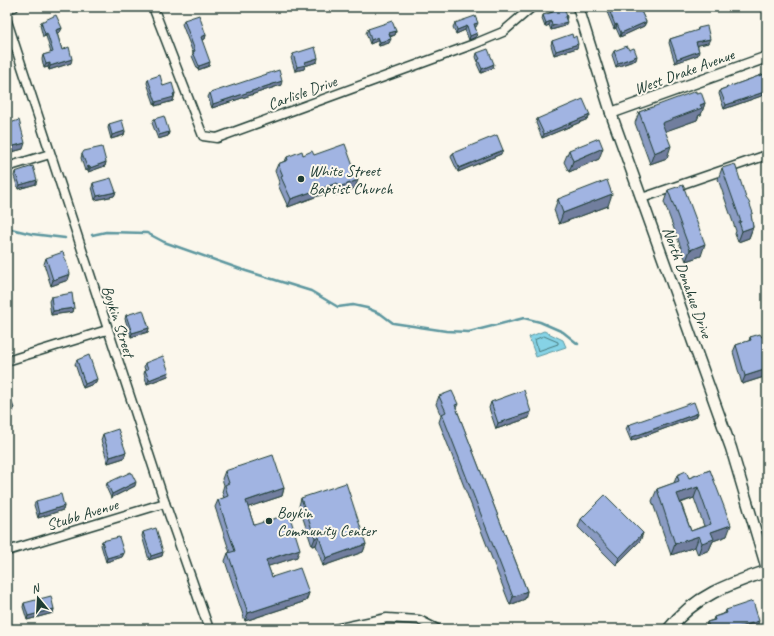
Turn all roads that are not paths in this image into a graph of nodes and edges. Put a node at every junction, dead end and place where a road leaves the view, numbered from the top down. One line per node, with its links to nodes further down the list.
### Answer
1 (14, 7): 5 (street)
2 (153, 7): 3 (street, Carlisle Drive)
3 (532, 7)
4 (578, 7): 8 (street, North Donahue Drive)
5 (7, 9)
6 (7, 21): 9 (street, Boykin Street)
7 (767, 57): 8 (street, West Drake Avenue)
8 (611, 113): 12 (street, North Donahue Drive)
9 (50, 154): 11 (street); 13 (street, Boykin Street)
10 (767, 155): 12 (street)
11 (7, 167)
12 (642, 198): 17 (street, North Donahue Drive)
13 (107, 330): 14 (street); 15 (street, Boykin Street)
14 (7, 361)
15 (165, 504): 16 (street, Stubb Avenue); 18 (street, Boykin Street)
16 (7, 551)
17 (767, 570): 21 (main road)
18 (209, 629)
19 (335, 629): 20 (street)
20 (437, 629)
21 (670, 629)

